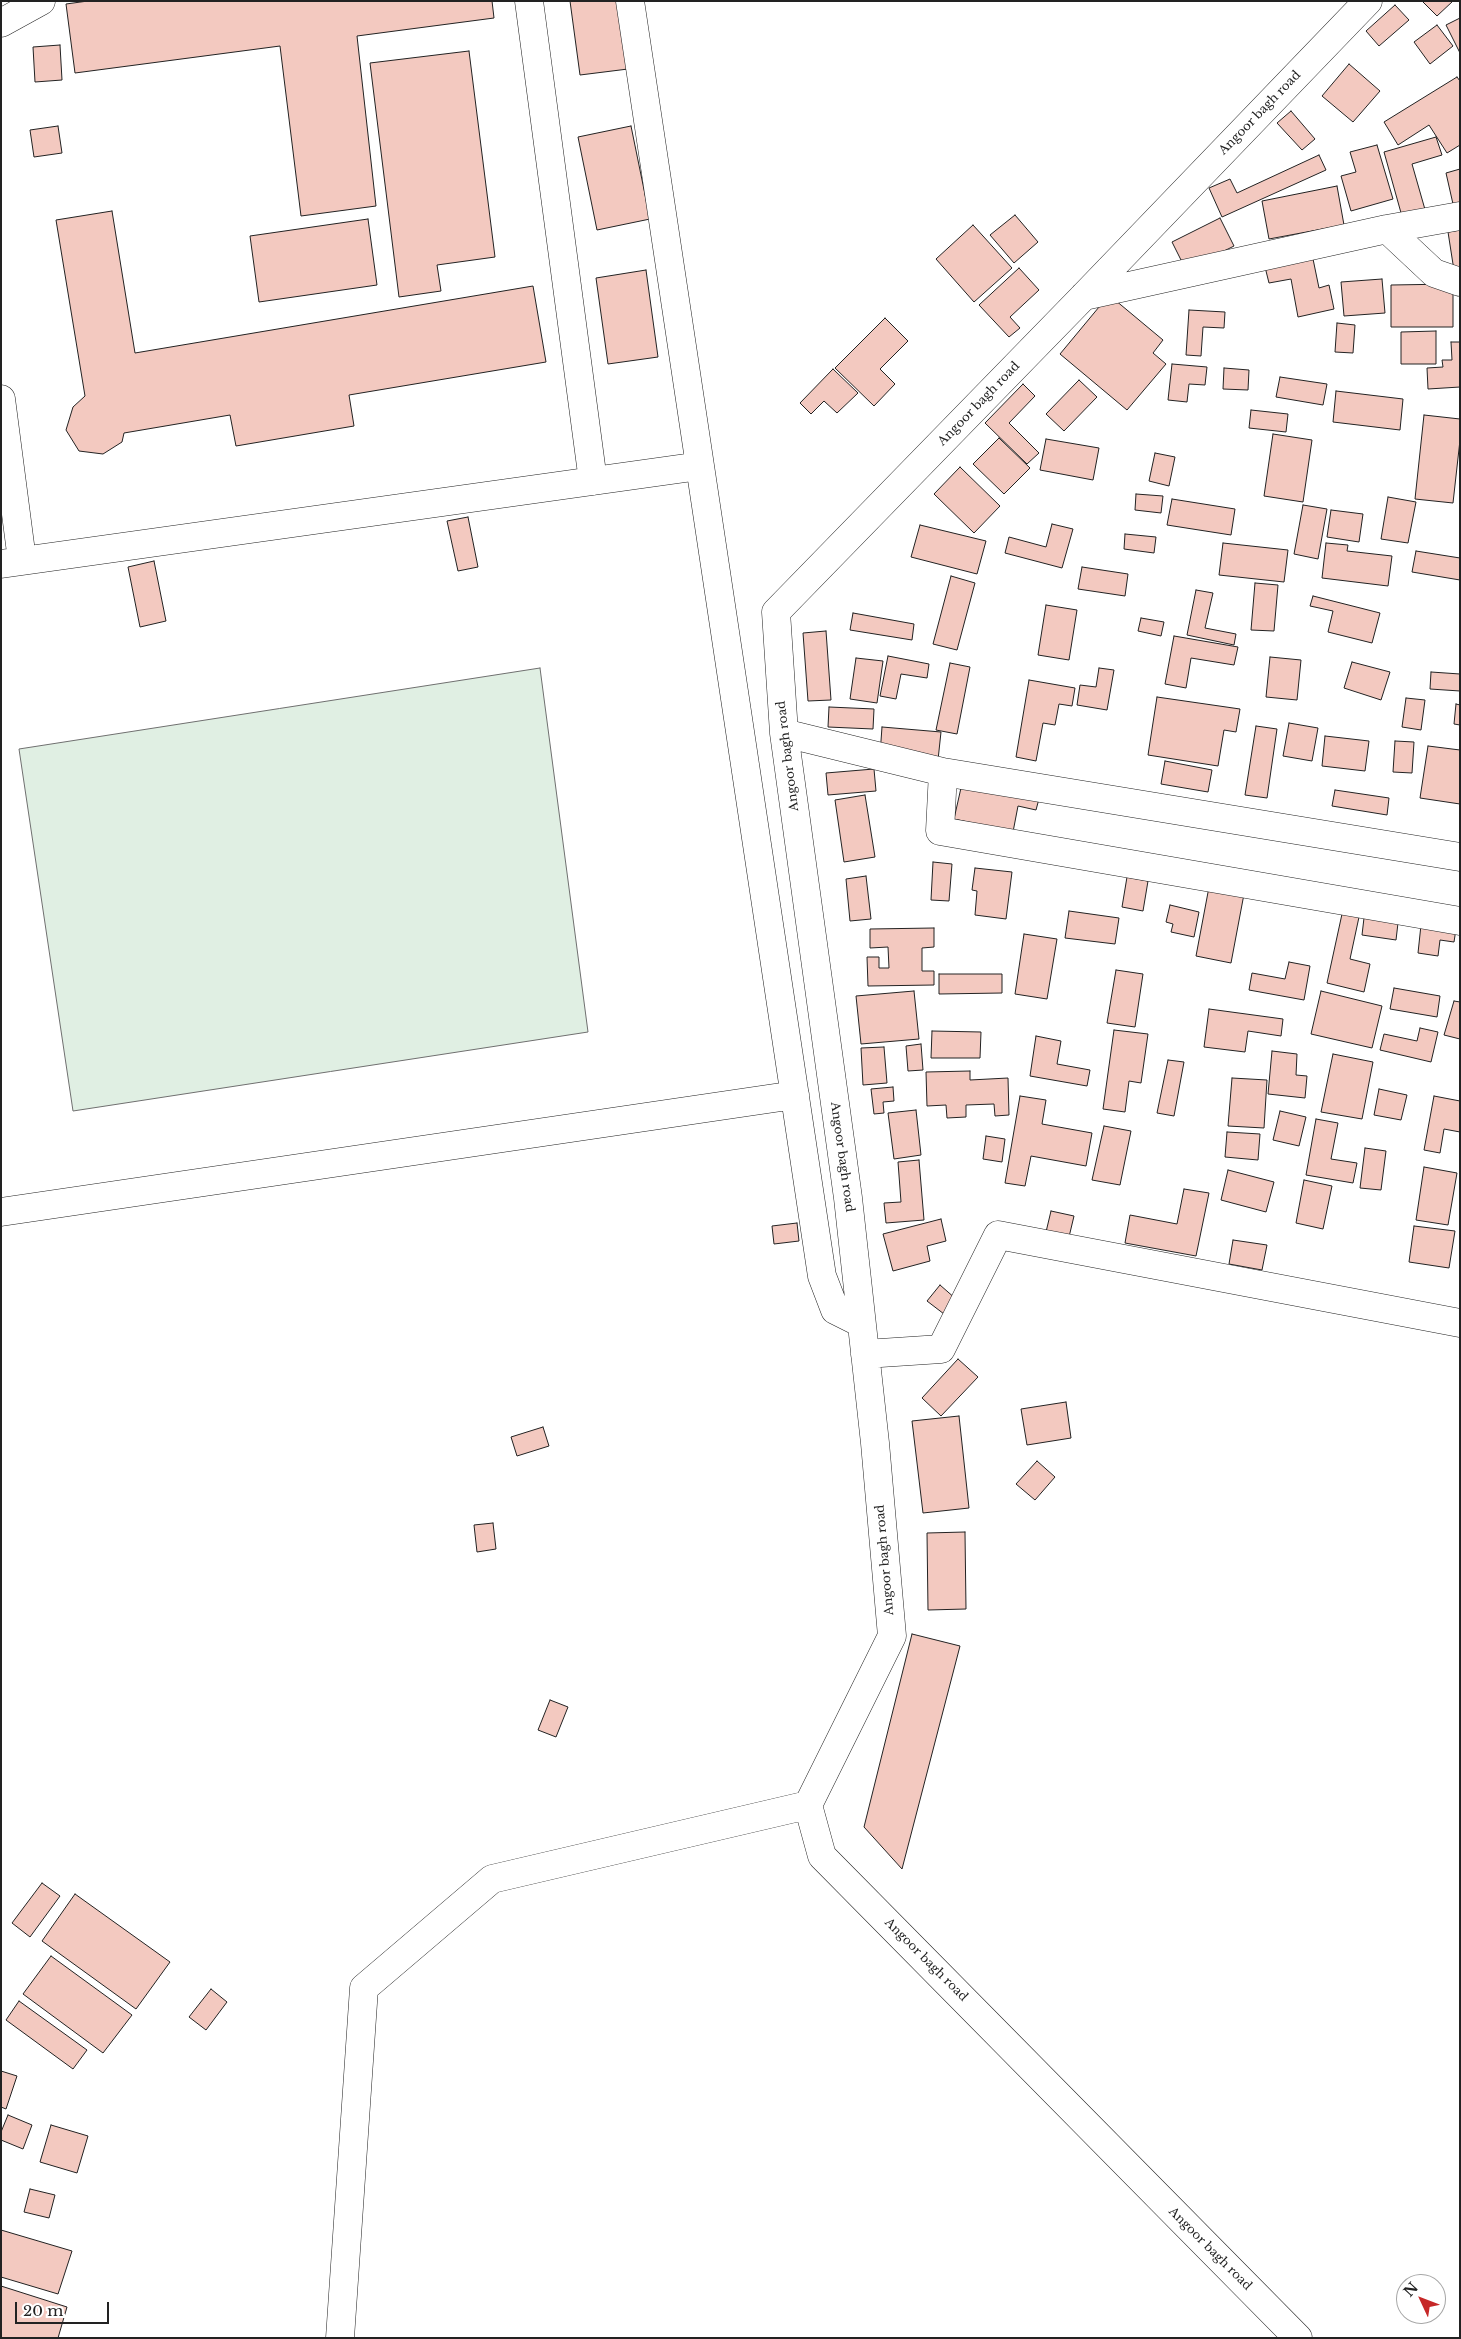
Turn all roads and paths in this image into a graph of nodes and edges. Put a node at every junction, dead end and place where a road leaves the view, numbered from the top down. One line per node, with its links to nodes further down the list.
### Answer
1 (41, 1): 5 (street)
2 (529, 1): 12 (street)
3 (630, 1): 11 (street)
4 (1368, 1): 9 (street, Angoor bagh road)
5 (1, 23)
6 (1460, 216): 7 (street)
7 (1386, 229): 8 (street); 9 (street)
8 (1460, 282)
9 (1084, 296): 14 (street, Angoor bagh road)
10 (1, 399): 13 (street)
11 (700, 466): 12 (street); 18 (street)
12 (593, 481): 13 (street)
13 (12, 562)
14 (784, 733): 15 (street); 20 (street, Angoor bagh road)
15 (943, 772): 16 (street); 17 (street)
16 (1460, 857)
17 (1460, 921)
18 (795, 1095): 19 (street); 20 (street)
19 (1, 1212)
20 (862, 1323): 22 (street, Angoor bagh road)
21 (1460, 1323): 22 (street)
22 (865, 1354): 23 (street, Angoor bagh road)
23 (808, 1805): 24 (street); 25 (street, Angoor bagh road)
24 (340, 2338)
25 (1298, 2338)

